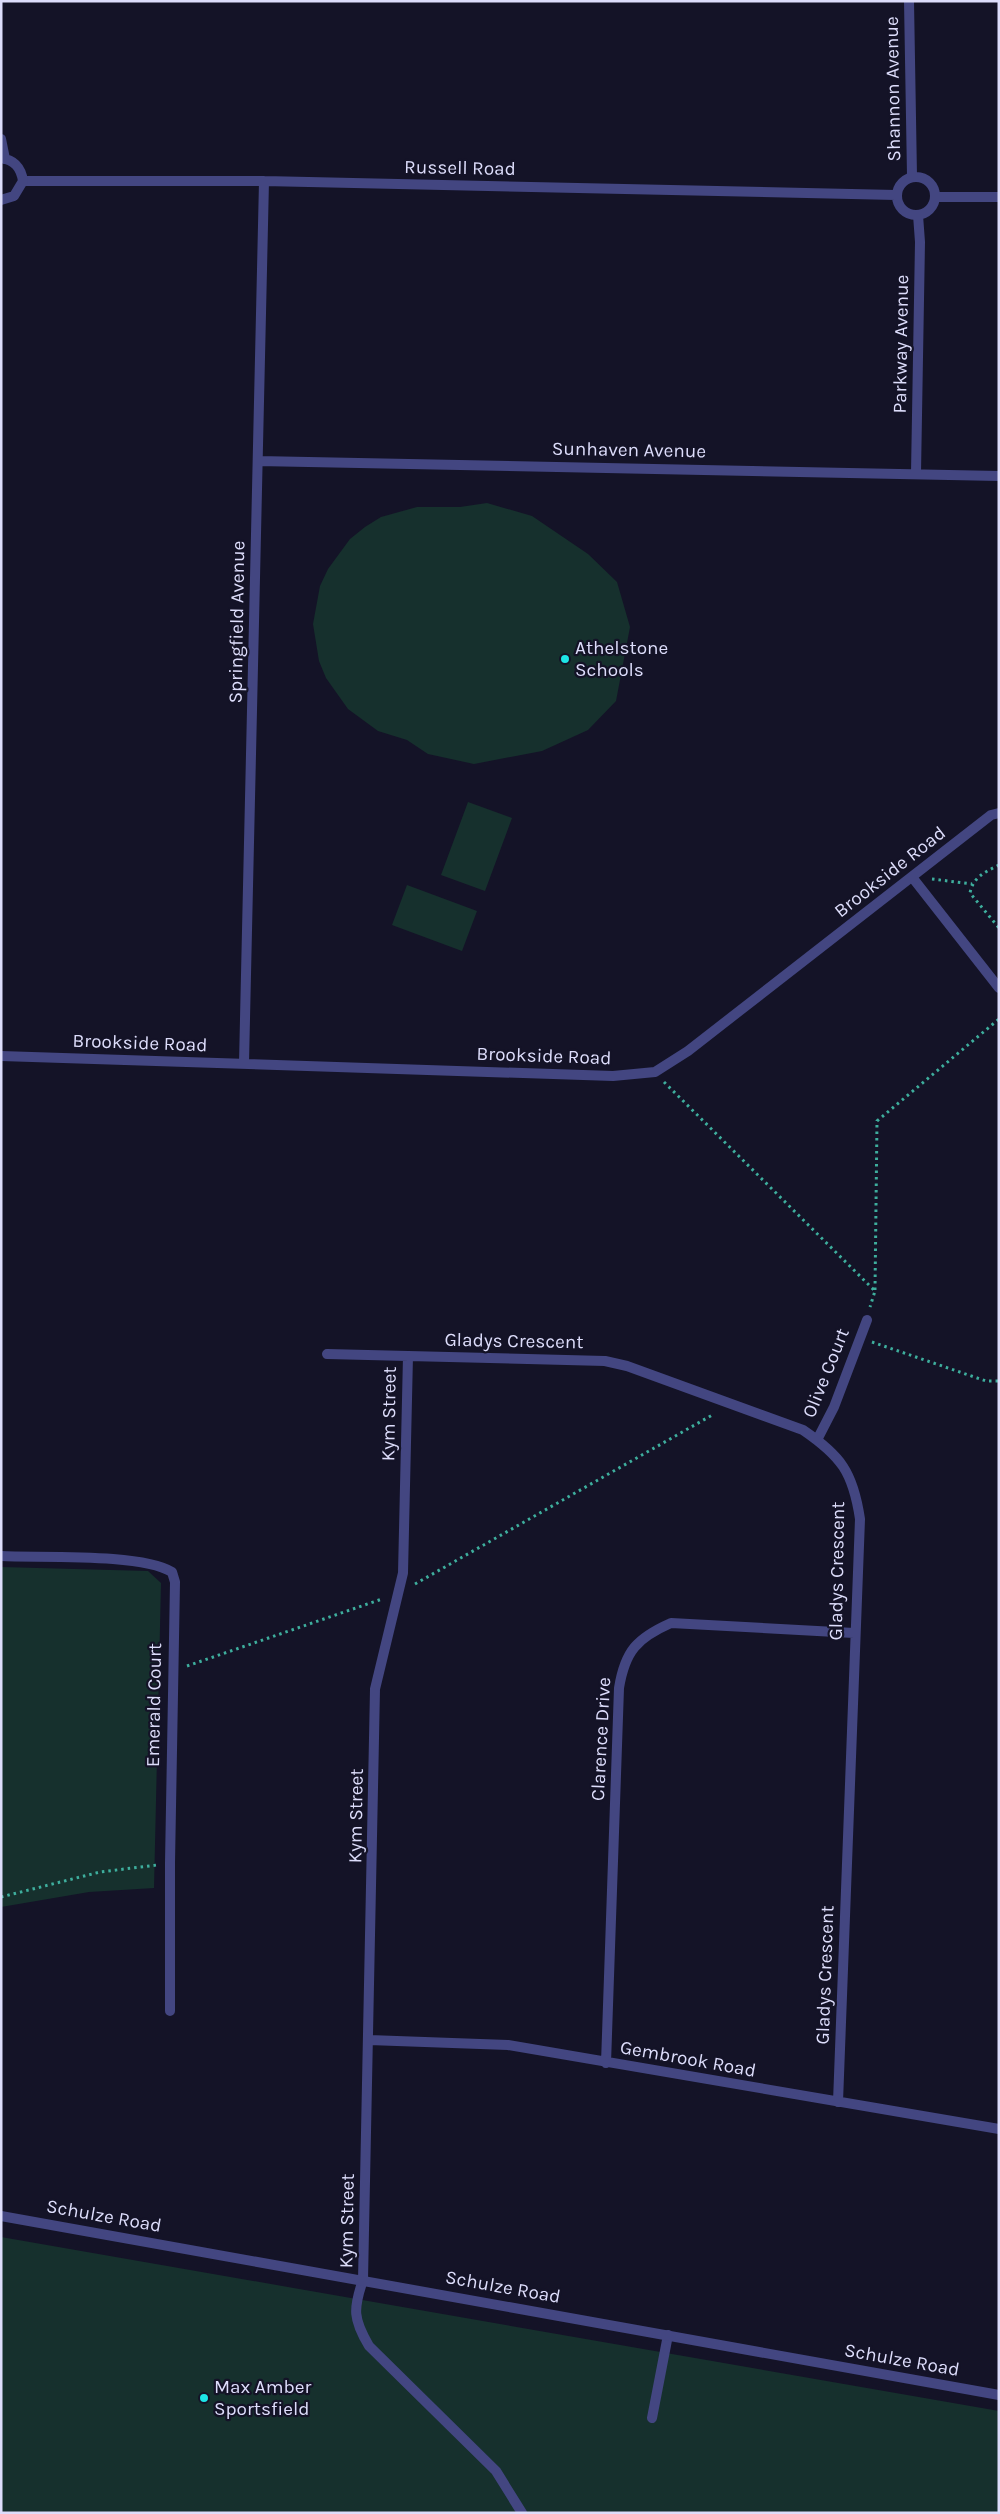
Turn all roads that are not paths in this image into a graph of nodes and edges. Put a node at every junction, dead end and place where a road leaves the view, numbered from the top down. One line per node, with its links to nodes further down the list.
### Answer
1 (909, 1): 4 (street, Shannon Avenue)
2 (1, 139): 3 (street)
3 (3, 158): 5 (street)
4 (912, 176): 7 (street); 8 (street)
5 (23, 181): 6 (street, Russell Road); 10 (street)
6 (264, 181): 7 (street, Russell Road); 12 (street, Springfield Avenue)
7 (896, 196): 11 (street)
8 (935, 197): 9 (street); 11 (street)
9 (999, 197)
10 (1, 201)
11 (918, 215): 13 (street, Parkway Avenue)
12 (258, 461): 13 (street, Sunhaven Avenue); 19 (street, Springfield Avenue)
13 (916, 473): 14 (street, Sunhaven Avenue)
14 (999, 476)
15 (999, 813): 16 (street, Brookside Road)
16 (912, 877): 17 (street); 19 (street, Brookside Road)
17 (999, 988)
18 (1, 1056): 19 (street, Brookside Road)
19 (244, 1063)
20 (867, 1320): 23 (street, Olive Court)
21 (327, 1354): 22 (street, Gladys Crescent)
22 (408, 1356): 23 (street, Gladys Crescent); 27 (street, Kym Street)
23 (817, 1440): 25 (street, Gladys Crescent)
24 (1, 1556): 26 (street, Emerald Court)
25 (854, 1633): 28 (street, Clarence Drive); 29 (street, Gladys Crescent)
26 (170, 2011)
27 (369, 2040): 28 (street, Gembrook Road); 32 (street, Kym Street)
28 (606, 2063): 29 (street, Gembrook Road)
29 (838, 2102): 30 (street, Gembrook Road)
30 (999, 2129)
31 (1, 2216): 32 (street, Schulze Road)
32 (363, 2280): 33 (street, Schulze Road); 36 (street, Kym Street)
33 (668, 2335): 34 (street, Schulze Road); 35 (street)
34 (999, 2395)
35 (652, 2418)
36 (522, 2513)

